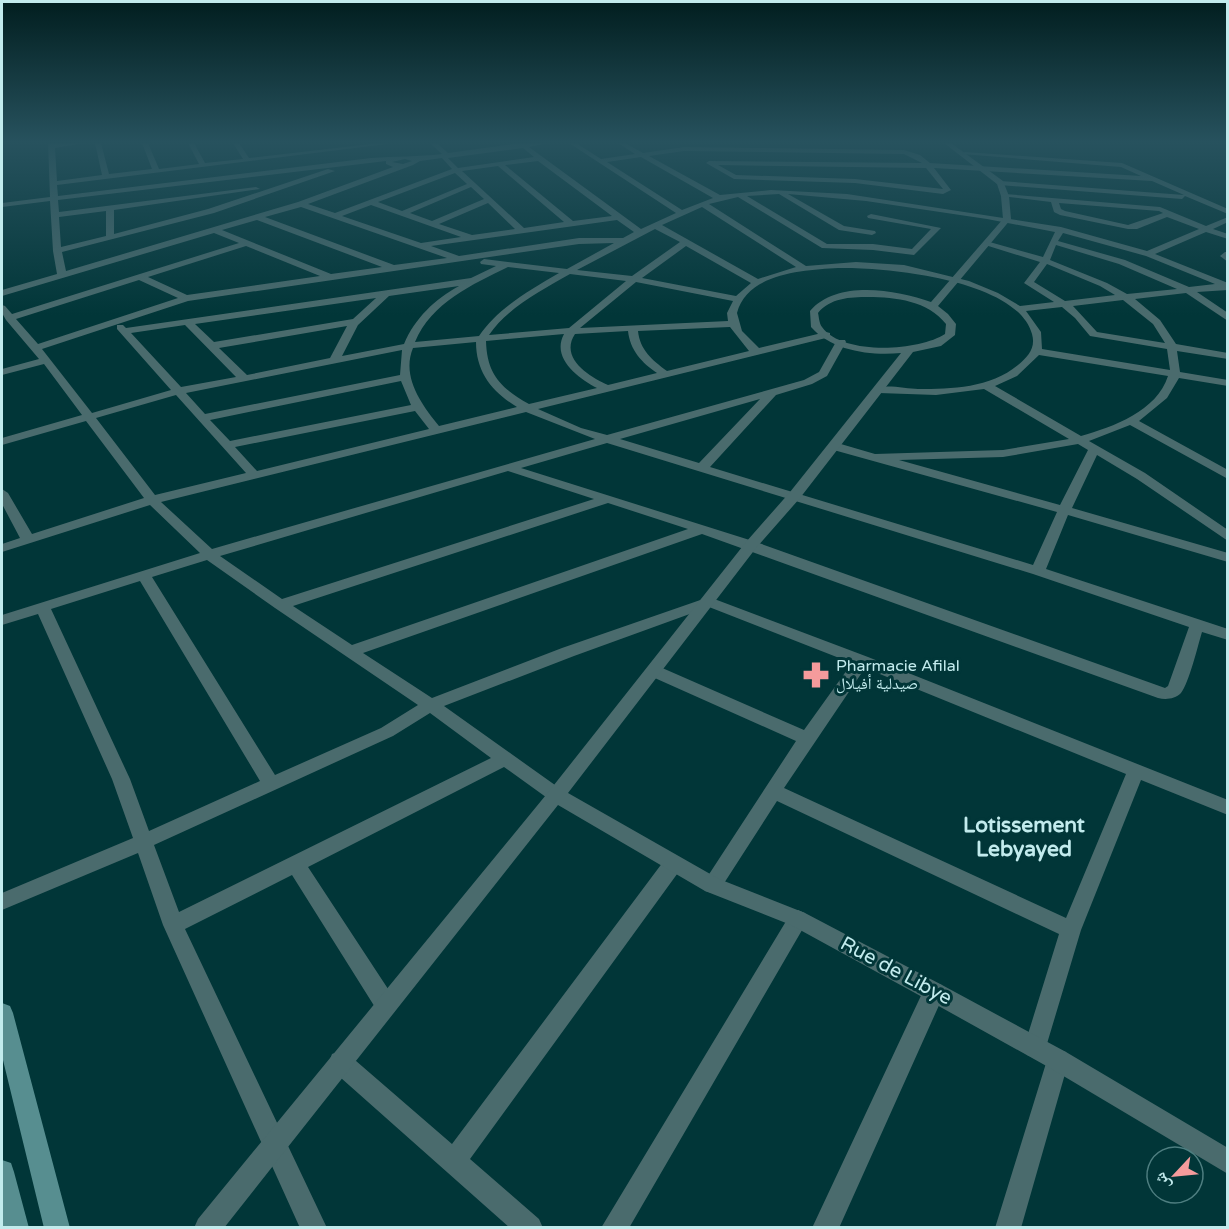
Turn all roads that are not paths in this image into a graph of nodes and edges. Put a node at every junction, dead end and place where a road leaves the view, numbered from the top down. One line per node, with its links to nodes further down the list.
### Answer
1 (43, 200): 26 (street)
2 (55, 200): 34 (street)
3 (169, 200): 22 (street)
4 (205, 200): 28 (street)
5 (244, 200): 28 (street)
6 (309, 200): 24 (street)
7 (374, 200): 23 (street)
8 (434, 200): 30 (street)
9 (489, 200): 44 (street); 49 (street)
10 (543, 200): 43 (street)
11 (597, 200): 38 (street)
12 (662, 200): 31 (street)
13 (713, 200): 25 (street)
14 (750, 200): 39 (street)
15 (793, 200): 32 (street)
16 (871, 200): 36 (street)
17 (880, 200): 40 (street)
18 (1005, 200): 40 (street)
19 (1048, 200): 21 (street)
20 (1200, 200): 29 (street)
21 (1054, 201): 33 (street); 33 (street)
22 (156, 202): 27 (street); 42 (street)
23 (370, 202): 30 (street); 35 (street)
24 (301, 204): 35 (street); 37 (street)
25 (703, 204): 31 (street); 71 (street)
26 (2, 205)
27 (110, 208): 34 (street); 53 (street)
28 (211, 211): 42 (street)
29 (1227, 212)
30 (404, 213): 44 (street)
31 (681, 213): 45 (street)
32 (817, 214): 39 (street); 51 (street)
33 (1167, 214): 46 (street)
34 (56, 215): 62 (street)
35 (334, 216): 60 (street)
36 (871, 216): 51 (street); 61 (street)
37 (258, 217): 48 (street); 70 (street)
38 (618, 217): 43 (street); 50 (street)
39 (781, 219): 61 (street)
40 (1007, 219): 47 (street); 59 (street)
41 (1227, 219): 46 (street)
42 (163, 223): 53 (street)
43 (570, 223): 49 (street)
44 (434, 224): 54 (street)
45 (655, 225): 50 (street); 56 (street)
46 (1207, 228): 52 (street); 63 (street)
47 (1061, 229): 57 (street); 63 (street)
48 (215, 230): 58 (street); 73 (street)
49 (521, 230): 54 (street)
50 (639, 232): 55 (street)
51 (873, 233): 61 (street)
52 (1227, 237)
53 (110, 238): 62 (street)
54 (471, 238): 60 (street)
55 (622, 240): 65 (street); 72 (street)
56 (686, 242): 76 (street); 79 (street)
57 (1053, 242): 66 (street); 81 (street)
58 (246, 243): 74 (street); 75 (street)
59 (986, 244): 66 (street); 77 (street)
60 (419, 245): 65 (street)
61 (873, 247): 69 (street)
62 (57, 251): 73 (street)
63 (1148, 254): 80 (street)
64 (1227, 254): 67 (street)
65 (459, 259): 68 (street); 70 (street)
66 (1046, 260): 84 (street); 87 (street)
67 (1227, 260)
68 (508, 264): 72 (street); 78 (street)
69 (874, 265): 71 (street); 77 (street)
70 (394, 268): 75 (street)
71 (805, 269): 79 (street)
72 (570, 270): 76 (street); 100 (street)
73 (62, 274): 82 (street)
74 (140, 277): 85 (street); 91 (street)
75 (330, 277): 85 (street)
76 (634, 279): 86 (street); 98 (street)
77 (954, 279): 88 (street); 90 (street)
78 (471, 281): 83 (street); 104 (street)
79 (758, 283): 86 (street)
80 (1227, 287): 81 (street)
81 (1189, 291): 84 (street); 92 (street)
82 (2, 292)
83 (387, 294): 93 (street); 94 (street)
84 (1126, 297): 87 (street); 103 (street)
85 (186, 298): 96 (street)
86 (738, 299): 95 (street)
87 (1066, 304): 90 (street); 103 (street)
88 (932, 307): 99 (street); 108 (street)
89 (2, 308): 91 (street, Rue de Libye)
90 (1017, 309): 106 (street)
91 (9, 318): 105 (street, Rue de Libye)
92 (1227, 318)
93 (187, 322): 96 (street); 102 (street)
94 (354, 322): 102 (street); 111 (street)
95 (734, 324): 97 (street); 107 (street)
96 (121, 327): 105 (street); 121 (street)
97 (633, 328): 98 (street); 113 (street)
98 (570, 331): 100 (street); 119 (street)
99 (826, 336): 101 (street); 107 (street)
100 (482, 338): 104 (street); 124 (street)
101 (841, 342): 108 (street); 122 (street)
102 (210, 346): 116 (street)
103 (1171, 346): 109 (street); 114 (street)
104 (406, 347): 111 (street); 115 (street)
105 (36, 348): 110 (street, Rue de Libye)
106 (1037, 351): 114 (street); 118 (street)
107 (757, 352): 113 (street)
108 (908, 352): 120 (street)
109 (1227, 356)
110 (46, 360): 112 (street); 125 (street, Rue de Libye)
111 (335, 360): 116 (street)
112 (2, 372)
113 (665, 374): 119 (street)
114 (1174, 374): 117 (street); 127 (street)
115 (405, 376): 123 (street); 126 (street)
116 (243, 378): 121 (street)
117 (1227, 383)
118 (985, 385): 120 (street); 130 (street)
119 (606, 388): 124 (street)
120 (879, 390): 133 (street)
121 (179, 391): 125 (street); 126 (street)
122 (771, 394): 129 (street); 137 (street)
123 (417, 407): 128 (street); 132 (street)
124 (528, 407): 128 (street); 129 (street)
125 (88, 417): 131 (street); 142 (street, Rue de Libye)
126 (203, 418): 132 (street)
127 (1131, 421): 130 (street); 139 (street)
128 (437, 431): 138 (street)
129 (602, 439): 136 (street); 137 (street)
130 (1077, 441): 134 (street); 135 (street)
131 (2, 442)
132 (228, 445): 138 (street)
133 (834, 446): 135 (street); 141 (street)
134 (1094, 449): 144 (street); 146 (street)
135 (877, 457): 144 (street)
136 (507, 467): 143 (street); 150 (street)
137 (702, 468): 141 (street)
138 (254, 475): 142 (street)
139 (1227, 475)
140 (2, 493): 147 (street)
141 (795, 495): 148 (street); 152 (street)
142 (152, 500): 147 (street); 150 (street, Rue de Libye)
143 (604, 500): 145 (street); 155 (street)
144 (1064, 510): 151 (street); 152 (street)
145 (699, 530): 148 (street); 160 (street)
146 (1227, 537)
147 (28, 539): 149 (street)
148 (751, 546): 154 (street); 158 (street)
149 (2, 548)
150 (209, 554): 153 (street); 155 (street, Rue de Libye)
151 (1227, 558)
152 (1038, 571): 158 (street)
153 (144, 576): 156 (street); 167 (street)
154 (709, 602): 161 (street); 162 (street); 163 (street)
155 (280, 605): 160 (street, Rue de Libye)
156 (43, 608): 157 (street); 171 (street)
157 (2, 620)
158 (1197, 625): 159 (street)
159 (1227, 635)
160 (349, 652): 163 (street, Rue de Libye)
161 (862, 661): 164 (street); 166 (street)
162 (654, 671): 164 (street); 169 (street)
163 (430, 705): 165 (street, Rue de Libye); 167 (street)
164 (807, 739): 168 (street)
165 (504, 759): 169 (street, Rue de Libye); 172 (street)
166 (1136, 771): 170 (street); 178 (street)
167 (271, 784): 171 (street)
168 (773, 791): 174 (street); 178 (street)
169 (556, 795): 173 (street, Rue de Libye); 180 (street)
170 (1227, 808)
171 (143, 842): 175 (street); 177 (street)
172 (295, 863): 177 (street); 180 (street)
173 (674, 864): 174 (street, Rue de Libye); 186 (street)
174 (712, 885): 176 (street, Rue de Libye)
175 (2, 902)
176 (798, 919): 179 (street, Rue de Libye); 194 (street)
177 (173, 925): 185 (street)
178 (1071, 930): 182 (street)
179 (934, 992): 182 (street, Rue de Libye); 195 (street)
180 (386, 1005): 184 (street)
181 (2, 1013): 190 (main road)
182 (1035, 1047): 183 (street, Rue de Libye)
183 (1058, 1060): 187 (street, Rue de Libye); 196 (street)
184 (340, 1062): 185 (street); 186 (street)
185 (274, 1143): 191 (street); 192 (street)
186 (454, 1161): 193 (street)
187 (1227, 1162)
188 (2, 1172): 189 (main road)
189 (16, 1227)
190 (57, 1227)
191 (207, 1227)
192 (314, 1227)
193 (530, 1227)
194 (614, 1227)
195 (825, 1227)
196 (1008, 1227)

